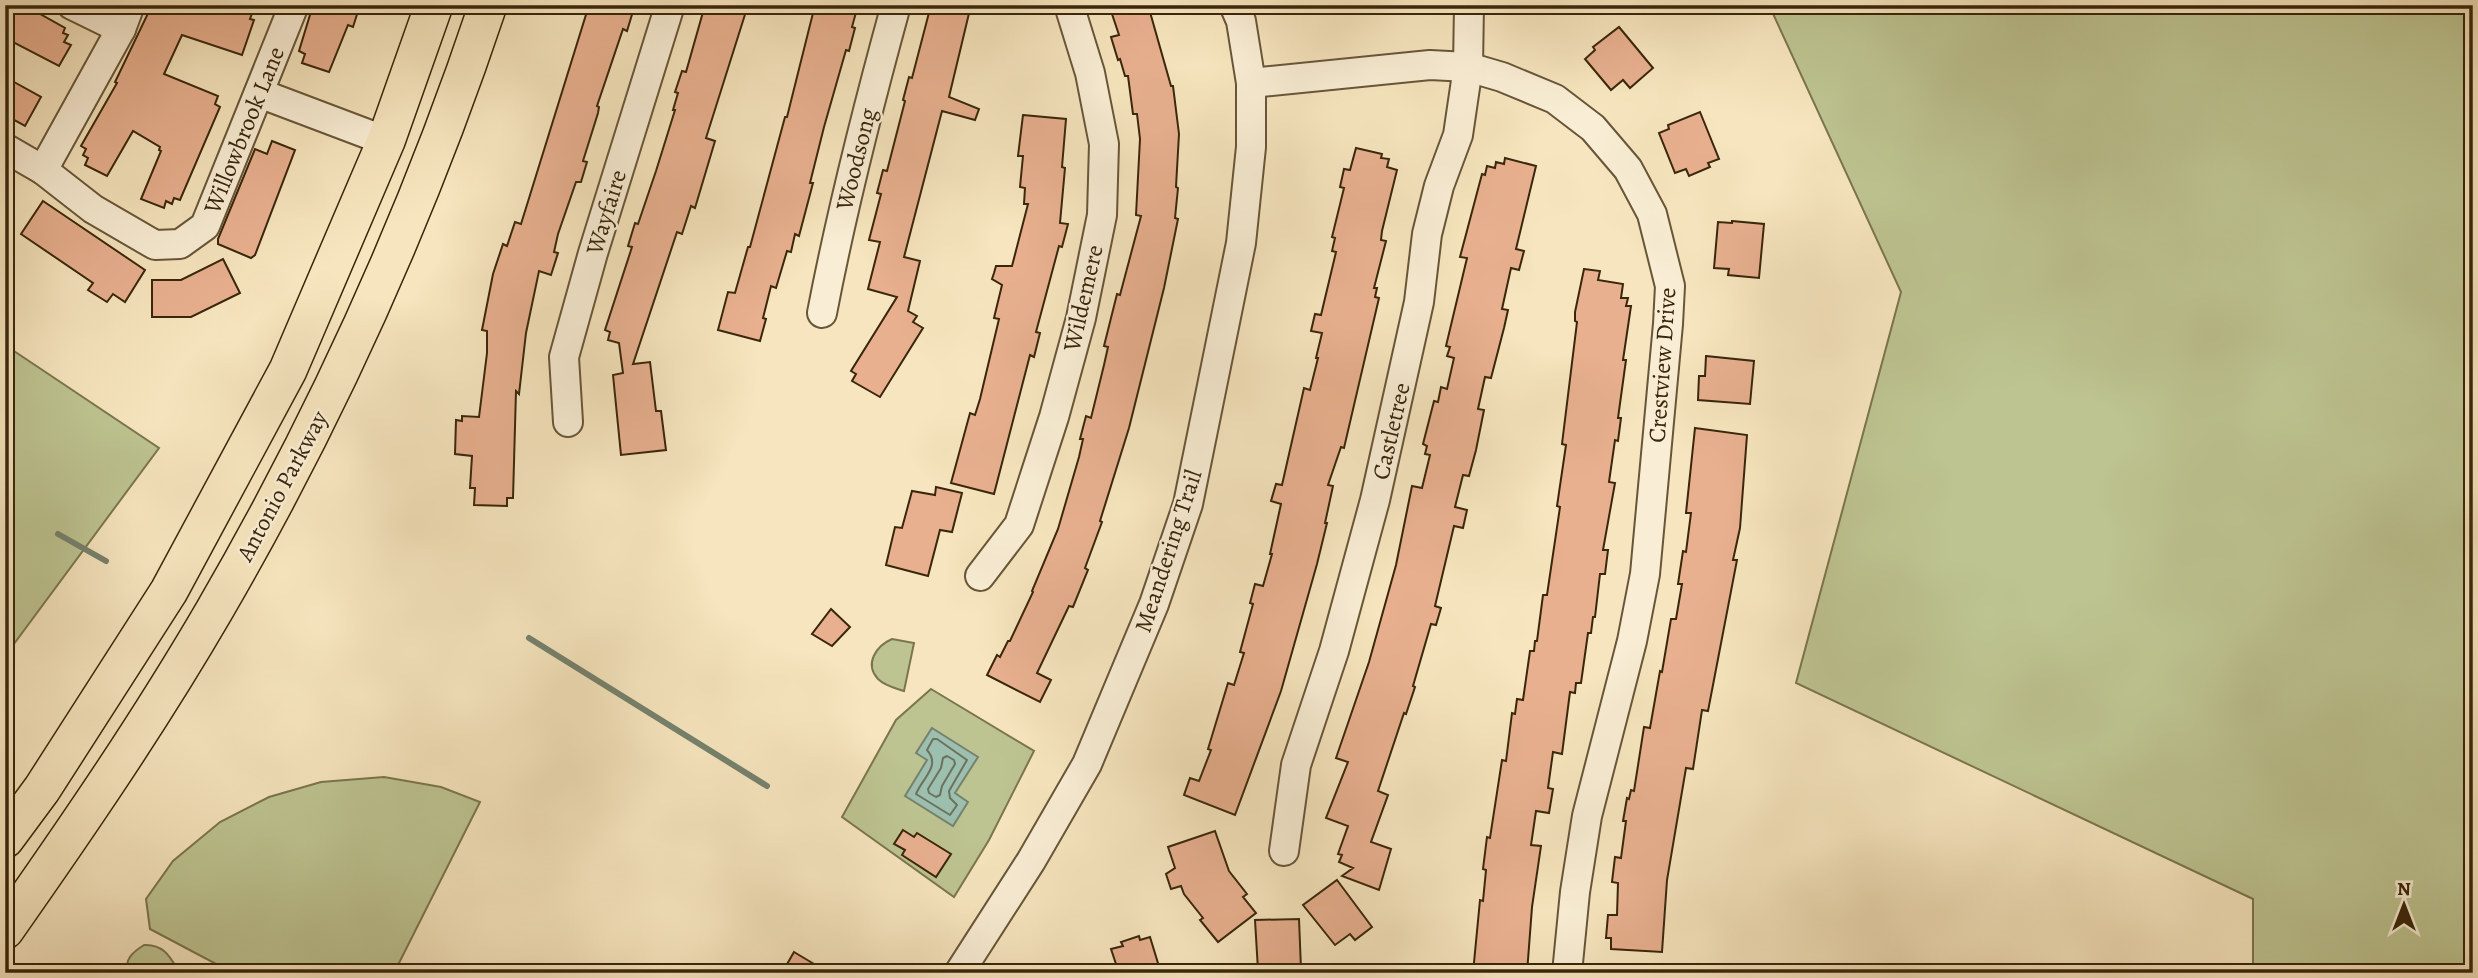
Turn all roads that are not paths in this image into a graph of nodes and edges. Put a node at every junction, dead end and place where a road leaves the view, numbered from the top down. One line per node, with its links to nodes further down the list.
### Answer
1 (72, 5): 10 (street)
2 (294, 5): 13 (street, Willowbrook Lane)
3 (435, 5): 14 (main road, Antonio Parkway)
4 (488, 5): 22 (main road, Antonio Parkway)
5 (670, 5): 18 (street, Wayfaire)
6 (896, 5): 17 (street, Woodsong)
7 (1069, 5): 19 (street, Wildemere)
8 (1234, 5): 12 (street, Meandering Trail)
9 (1469, 5): 11 (street, Castletree)
10 (126, 17): 16 (street)
11 (1468, 67): 12 (street, Crestview Drive); 21 (street, Castletree); 24 (street, Crestview Drive)
12 (1251, 83): 23 (street, Meandering Trail)
13 (259, 93): 14 (street); 16 (street, Willowbrook Lane)
14 (386, 141): 20 (main road, Antonio Parkway)
15 (5, 148): 16 (street)
16 (43, 170)
17 (822, 313)
18 (568, 422)
19 (980, 576)
20 (5, 839)
21 (1284, 851)
22 (5, 930)
23 (959, 973)
24 (1567, 973)

